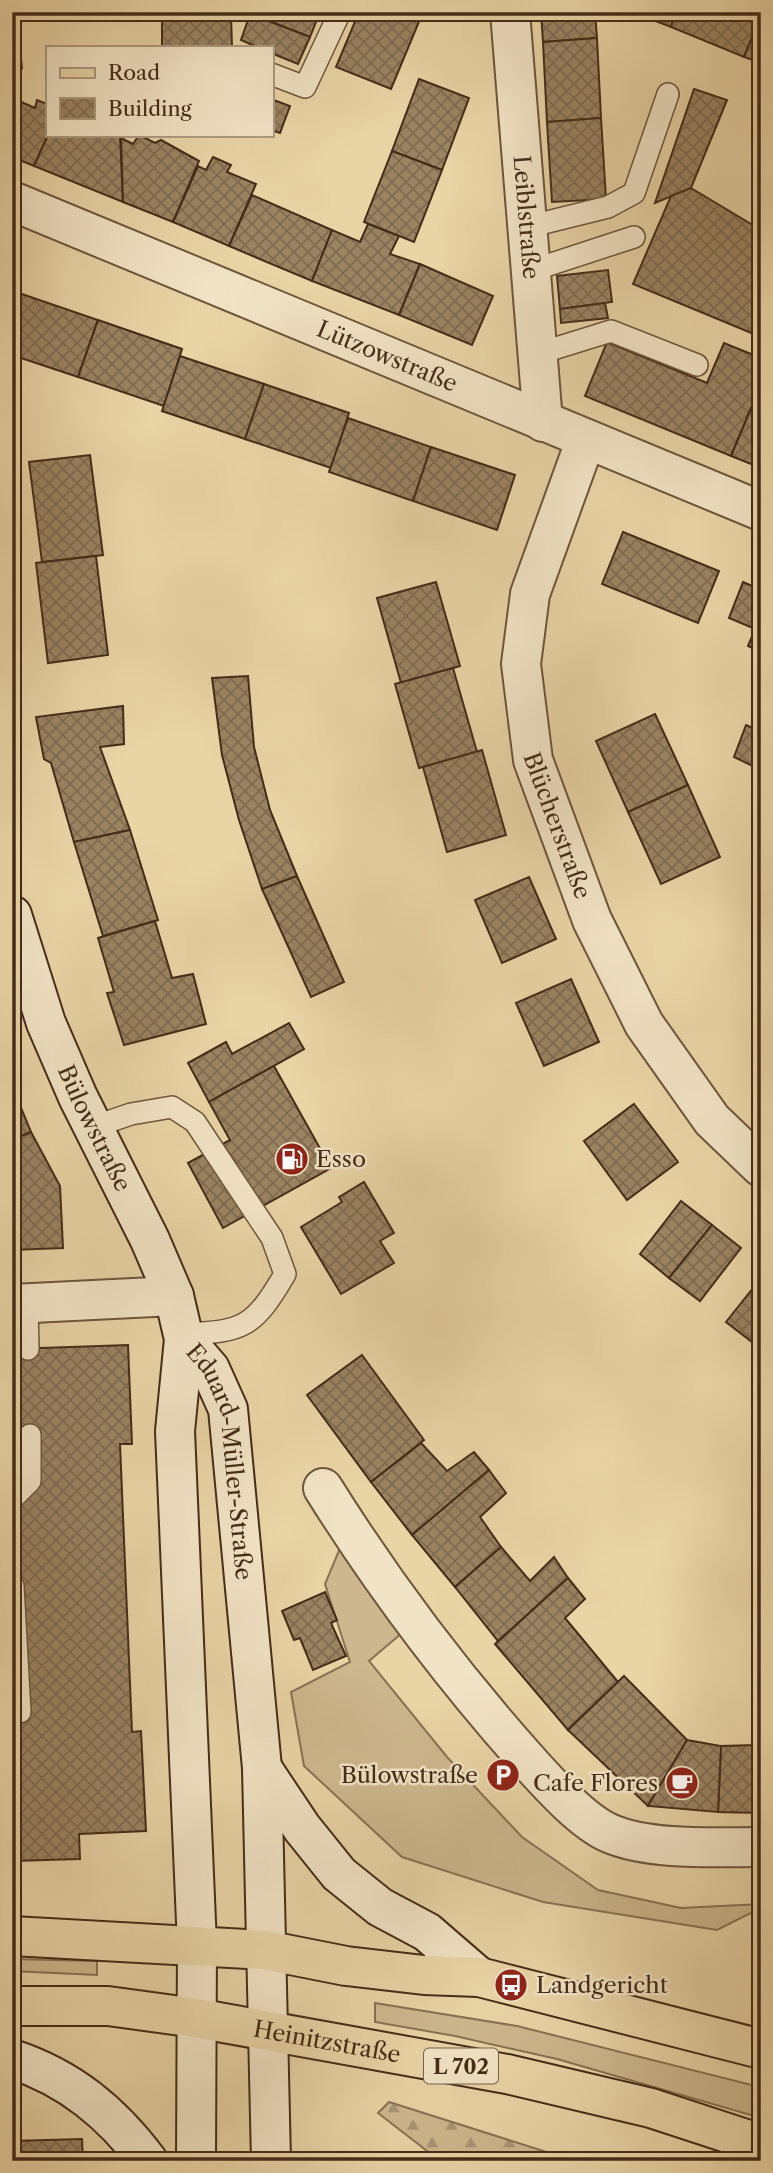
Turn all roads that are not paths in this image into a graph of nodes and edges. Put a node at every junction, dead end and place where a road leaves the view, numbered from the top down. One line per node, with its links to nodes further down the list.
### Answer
1 (341, 12): 3 (lane)
2 (510, 12): 6 (street, Leiblstraße)
3 (273, 75)
4 (668, 94): 6 (lane)
5 (12, 201): 11 (street, Lützowstraße)
6 (527, 227): 8 (street, Leiblstraße)
7 (634, 237): 8 (lane)
8 (530, 271): 9 (street, Leiblstraße)
9 (537, 354): 10 (lane); 11 (street, Leiblstraße)
10 (697, 365)
11 (542, 422): 12 (street, Lützowstraße)
12 (586, 439): 13 (street, Lützowstraße); 16 (street, Blücherstraße)
13 (761, 511)
14 (12, 915): 15 (street, Bülowstraße)
15 (93, 1127): 17 (street, Bülowstraße); 19 (lane)
16 (761, 1167)
17 (174, 1296): 18 (street); 19 (street, Bülowstraße)
18 (20, 1304): 20 (lane)
19 (183, 1336): 26 (street, Eduard-Müller-Straße); 29 (street, Eduard-Müller-Straße)
20 (28, 1349)
21 (30, 1435): 23 (lane)
22 (323, 1488): 27 (street)
23 (12, 1499)
24 (13, 1586): 25 (lane)
25 (20, 1712)
26 (262, 1768): 30 (street, Eduard-Müller-Straße); 31 (street)
27 (761, 1847)
28 (12, 1936): 29 (main road)
29 (197, 1945): 30 (main road); 33 (street, Eduard-Müller-Straße)
30 (265, 1950): 31 (main road); 34 (street, Eduard-Müller-Straße)
31 (479, 1978): 35 (main road)
32 (12, 2006): 33 (main road, Heinitzstraße)
33 (196, 2018): 34 (main road, Heinitzstraße / L 702); 39 (street, Eduard-Müller-Straße)
34 (270, 2031): 37 (main road, Heinitzstraße / L 702); 40 (street, Eduard-Müller-Straße)
35 (761, 2049)
36 (12, 2059): 38 (street)
37 (761, 2144)
38 (148, 2161)
39 (196, 2161)
40 (271, 2161)

